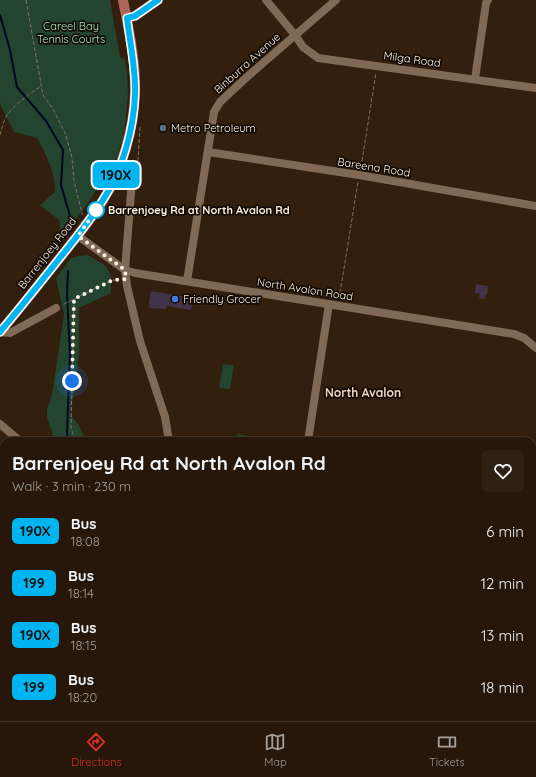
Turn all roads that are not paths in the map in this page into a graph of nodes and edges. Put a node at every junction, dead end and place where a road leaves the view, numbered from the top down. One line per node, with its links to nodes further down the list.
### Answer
1 (123, 0): 6 (main road, Barrenjoey Road)
2 (158, 0): 6 (main road)
3 (266, 0): 7 (street, Milga Road)
4 (336, 0): 7 (street, Binburra Avenue)
5 (488, 0): 8 (street)
6 (127, 18): 13 (main road, Barrenjoey Road)
7 (295, 35): 8 (street, Milga Road); 10 (street, Binburra Avenue)
8 (475, 79): 9 (street, Milga Road)
9 (536, 88)
10 (208, 152): 12 (street, Bareena Road); 15 (street, Binburra Avenue)
11 (135, 166): 14 (street)
12 (536, 206)
13 (78, 236): 14 (street, North Avalon Road); 18 (main road, Barrenjoey Road)
14 (125, 270): 15 (street, North Avalon Road); 22 (street)
15 (187, 281): 16 (street, North Avalon Road)
16 (329, 304): 19 (street, North Avalon Road); 23 (street)
17 (60, 307): 18 (street)
18 (0, 332)
19 (536, 348)
20 (0, 424): 21 (street)
21 (15, 437)
22 (168, 437)
23 (309, 437)

